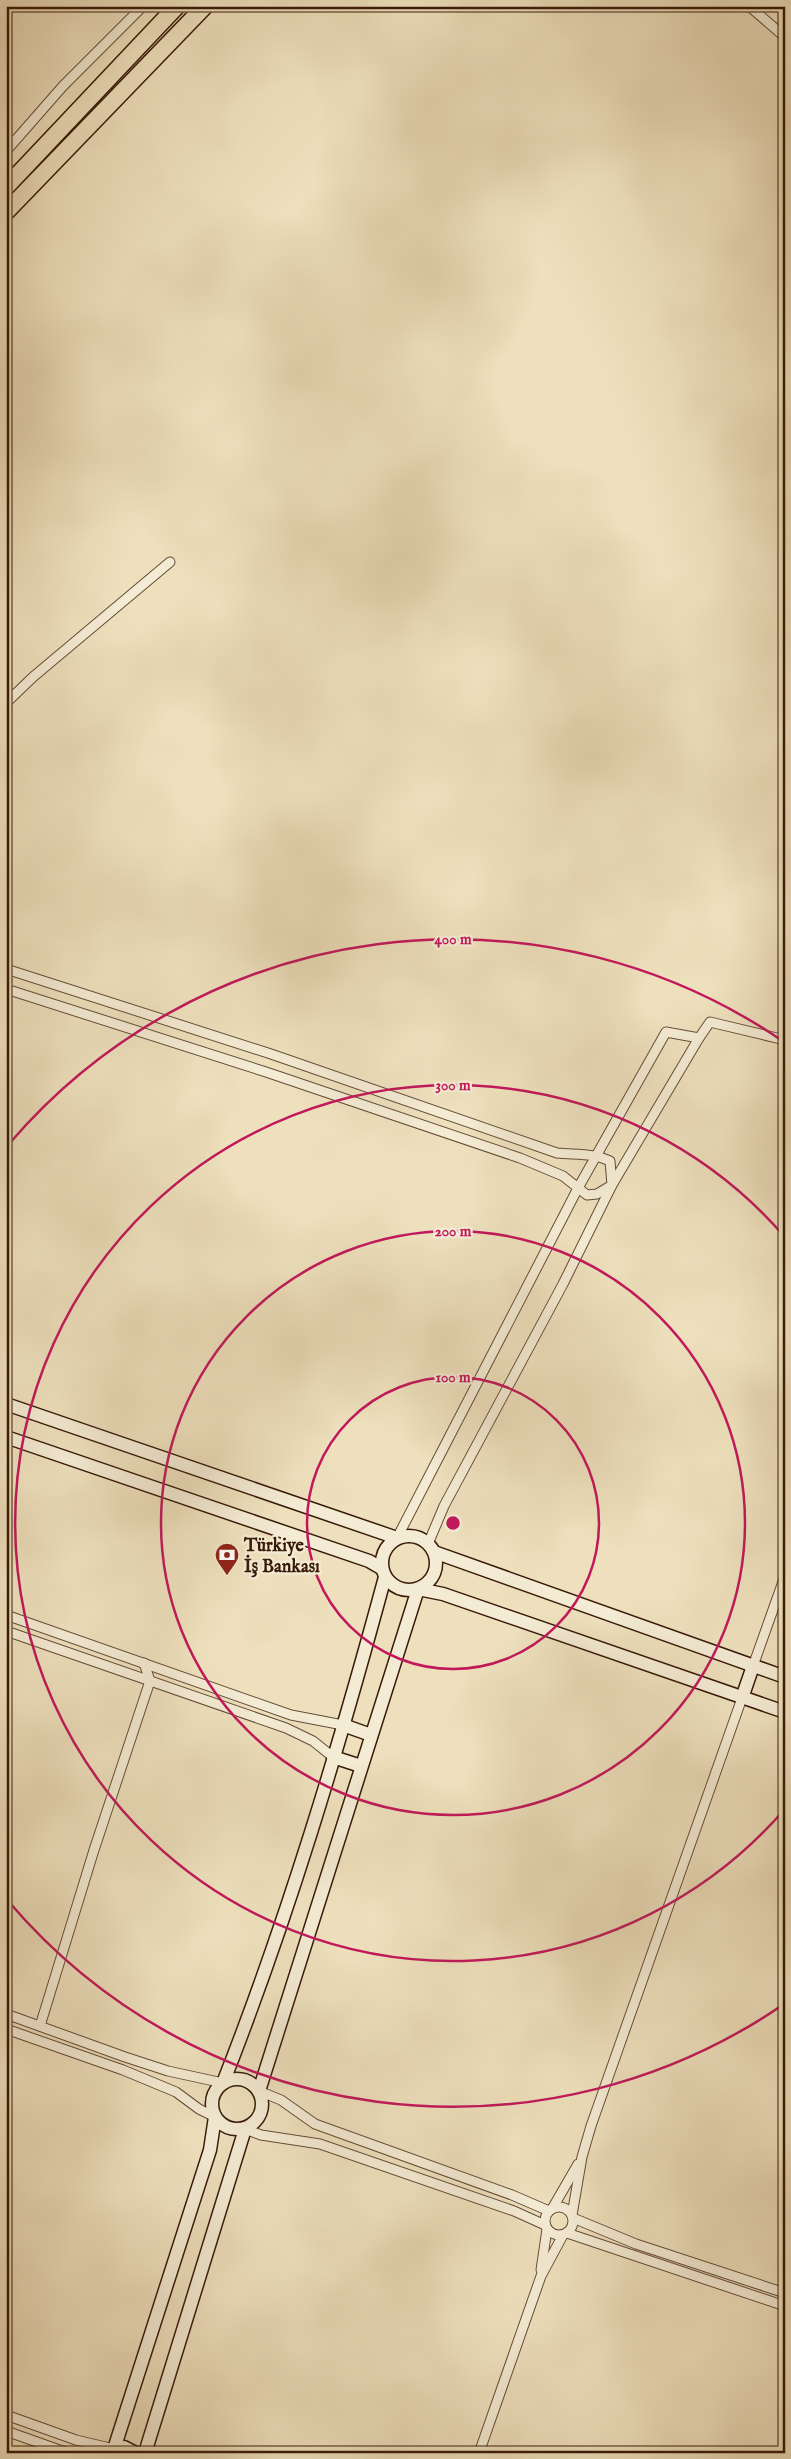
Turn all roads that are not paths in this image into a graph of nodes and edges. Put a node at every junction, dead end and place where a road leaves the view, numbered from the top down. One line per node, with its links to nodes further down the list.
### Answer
1 (143, 6): 6 (street)
2 (177, 6): 7 (highway)
3 (205, 6): 8 (highway)
4 (749, 6): 5 (street)
5 (785, 37)
6 (6, 151)
7 (6, 187)
8 (6, 212)
9 (170, 562): 10 (street)
10 (6, 703)
11 (6, 969): 15 (street)
12 (6, 989): 17 (street)
13 (699, 1038): 14 (street); 15 (street); 16 (street)
14 (785, 1040)
15 (598, 1154): 16 (street); 17 (street)
16 (612, 1185): 17 (street); 21 (street)
17 (578, 1188): 20 (street)
18 (6, 1404): 20 (street)
19 (6, 1437): 22 (street)
20 (397, 1538): 21 (street); 22 (street)
21 (431, 1548): 24 (street); 30 (street)
22 (383, 1572): 24 (street); 35 (street)
23 (785, 1576): 30 (street)
24 (418, 1589): 33 (street); 36 (street)
25 (6, 1616): 26 (street)
26 (32, 1624): 28 (street); 29 (street)
27 (6, 1631): 28 (street)
28 (27, 1638): 32 (street)
29 (144, 1663): 32 (street); 35 (street)
30 (753, 1666): 31 (street); 33 (street)
31 (785, 1678)
32 (150, 1681): 37 (street); 40 (street)
33 (742, 1698): 34 (street); 46 (street)
34 (785, 1712)
35 (343, 1724): 36 (street); 37 (street)
36 (371, 1735): 38 (street)
37 (333, 1757): 38 (street); 42 (street)
38 (361, 1766): 43 (street)
39 (6, 2014): 40 (street)
40 (40, 2026): 42 (street)
41 (6, 2029): 44 (street)
42 (224, 2083): 43 (street); 44 (street)
43 (259, 2091): 45 (street); 47 (street)
44 (215, 2117): 45 (street); 58 (street)
45 (245, 2129): 49 (street); 61 (street)
46 (582, 2157): 47 (street); 48 (street)
47 (551, 2210): 48 (street); 49 (street)
48 (573, 2217): 50 (street); 52 (street)
49 (546, 2227): 50 (street); 51 (street)
50 (565, 2234): 51 (street); 54 (street)
51 (541, 2276): 62 (street)
52 (754, 2283): 53 (street); 54 (street)
53 (785, 2293)
54 (749, 2295): 55 (street)
55 (785, 2306)
56 (6, 2415): 58 (street)
57 (6, 2431): 59 (street)
58 (112, 2451): 60 (street)
59 (68, 2453)
60 (136, 2453)
61 (145, 2453)
62 (479, 2453)

